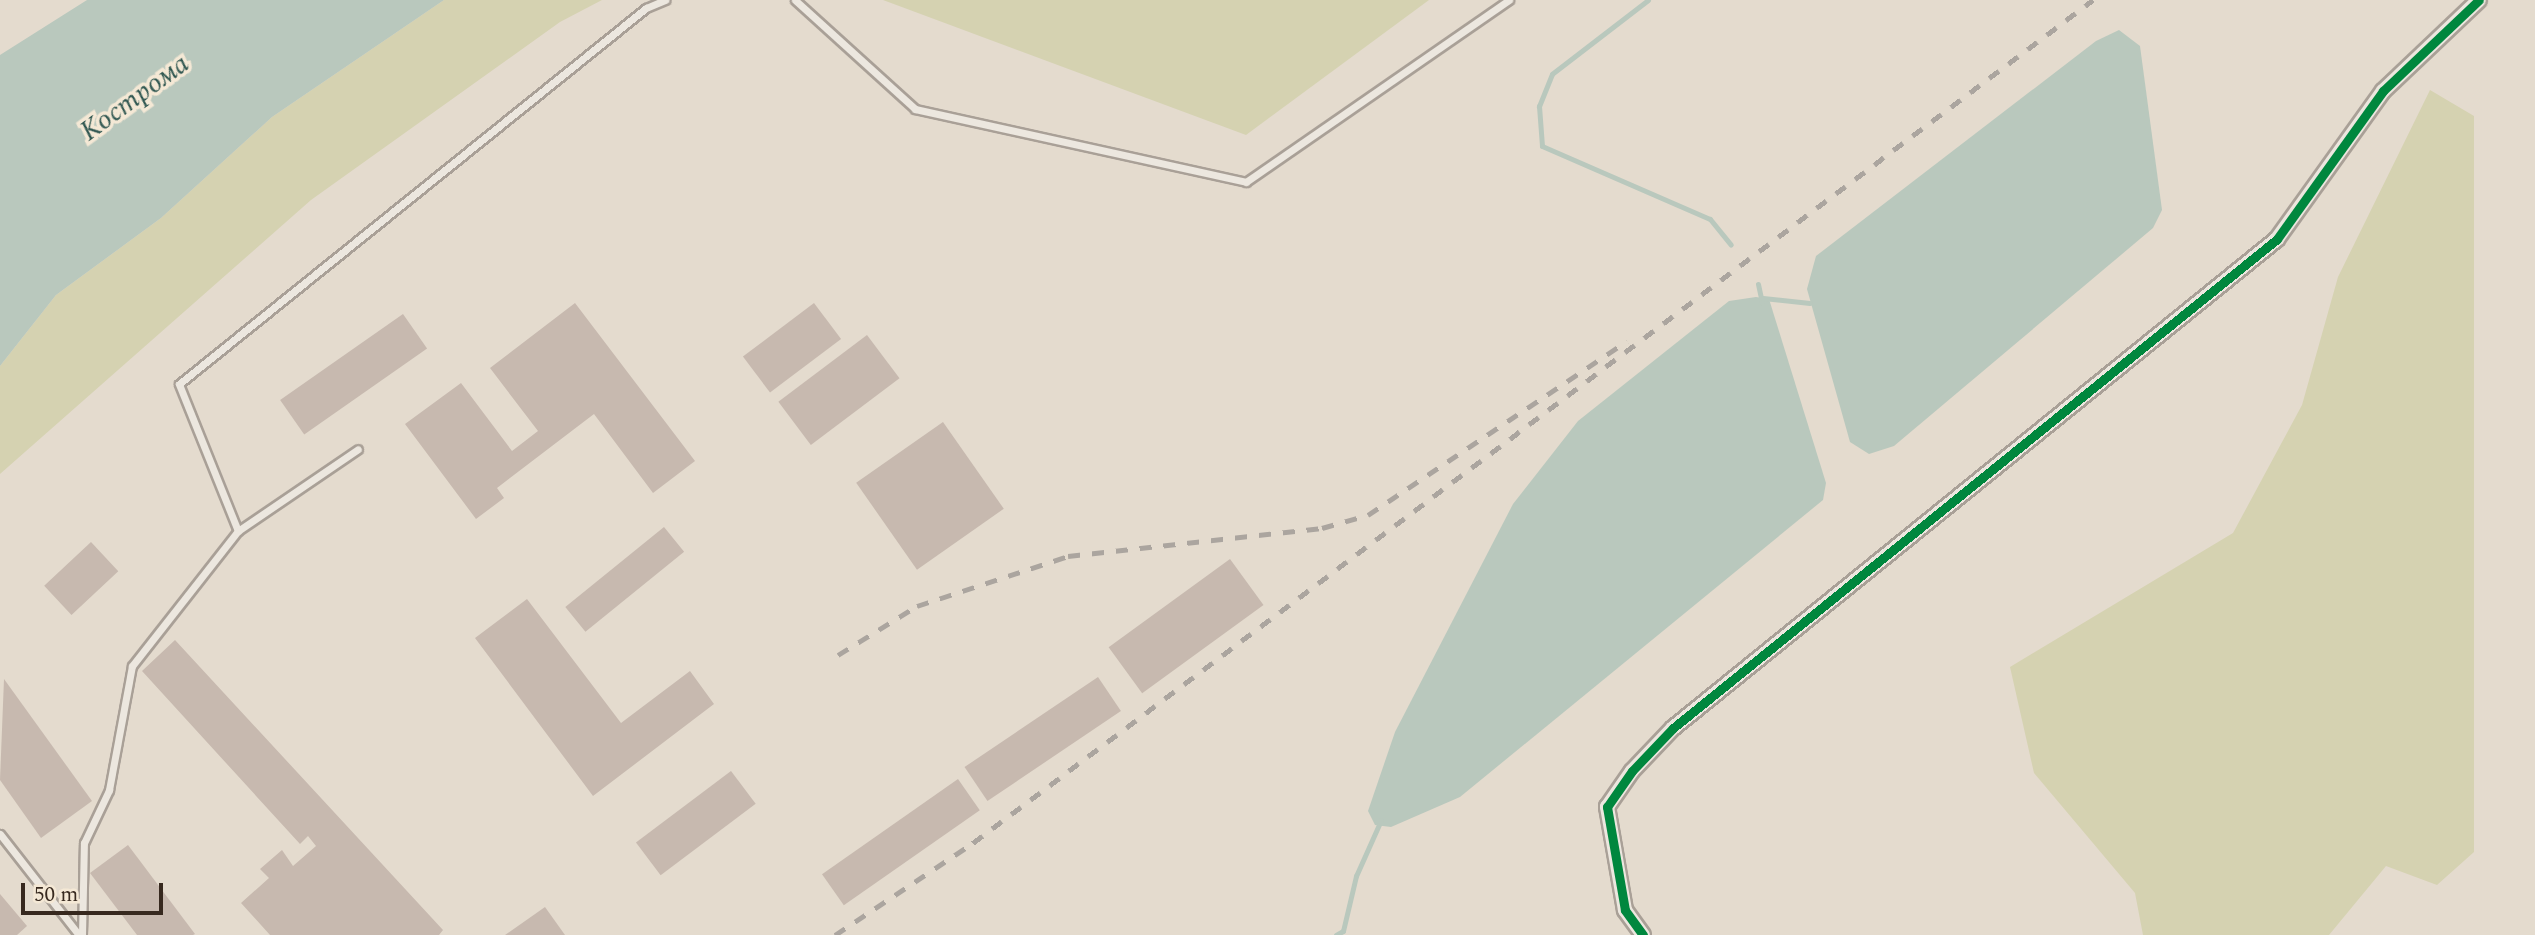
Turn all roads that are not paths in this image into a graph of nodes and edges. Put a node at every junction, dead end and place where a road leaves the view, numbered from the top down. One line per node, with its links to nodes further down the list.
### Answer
1 (665, 0): 6 (lane)
2 (795, 0): 3 (lane)
3 (1509, 0)
4 (2479, 0): 9 (street)
5 (358, 449): 6 (lane)
6 (238, 531): 8 (lane)
7 (0, 834): 8 (lane)
8 (80, 935)
9 (1643, 935)

